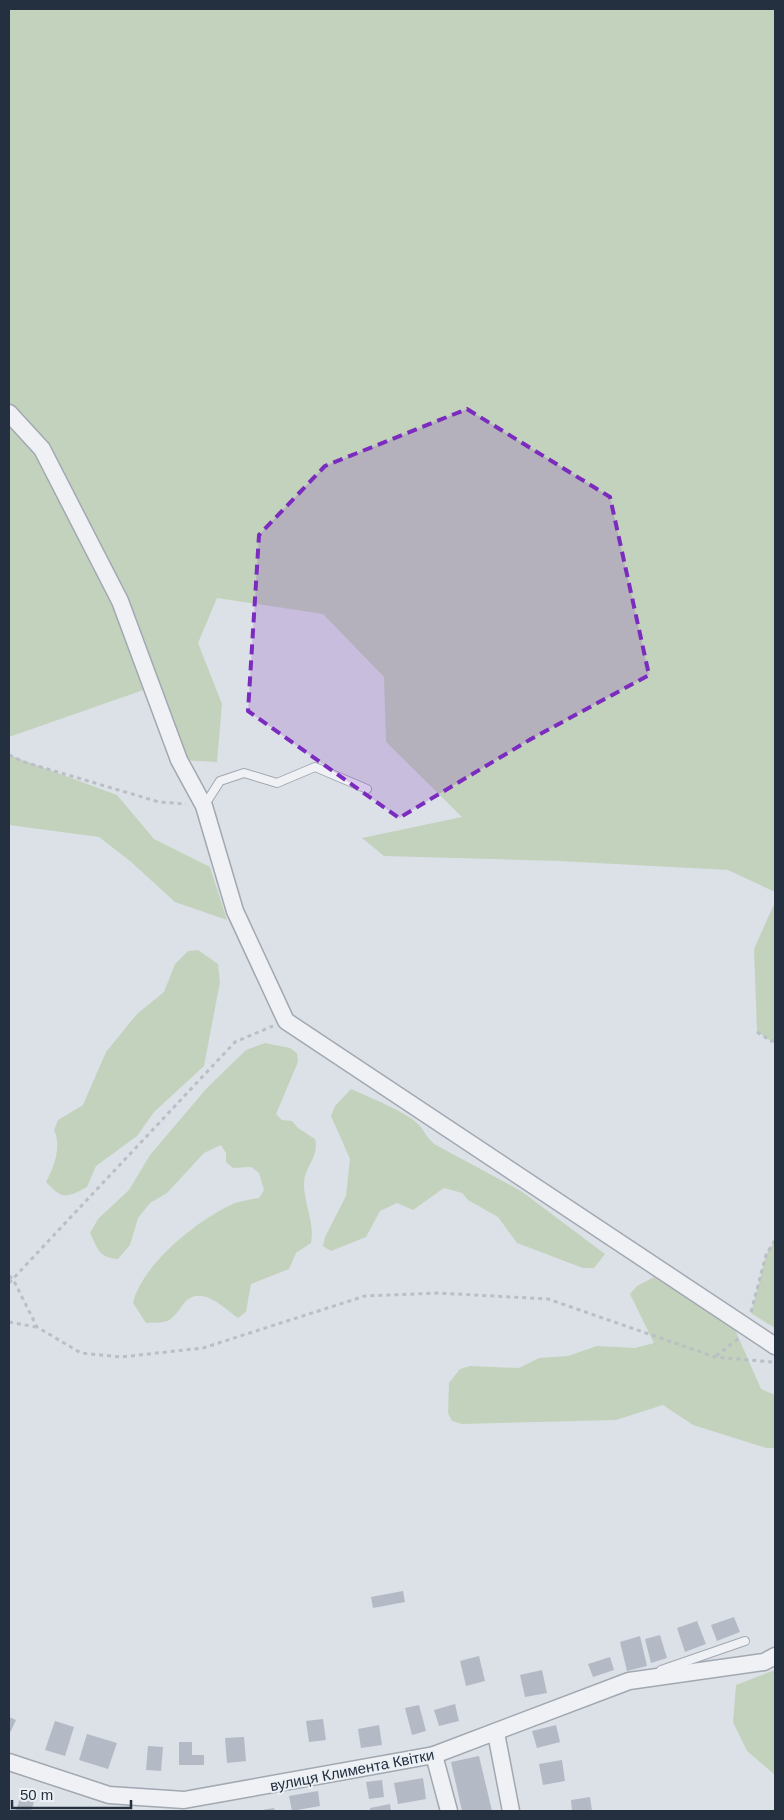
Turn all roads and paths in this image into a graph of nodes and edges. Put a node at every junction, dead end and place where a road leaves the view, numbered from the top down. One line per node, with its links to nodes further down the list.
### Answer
1 (9, 413): 4 (street)
2 (9, 755): 4 (path)
3 (367, 788): 4 (lane)
4 (204, 806): 5 (street)
5 (286, 1021): 10 (path); 12 (street)
6 (757, 1032): 7 (path)
7 (775, 1041)
8 (775, 1240): 12 (path)
9 (9, 1276): 10 (path)
10 (13, 1279): 11 (path); 14 (path)
11 (9, 1283)
12 (750, 1321): 15 (street); 16 (path)
13 (9, 1322): 14 (path)
14 (37, 1327): 16 (path)
15 (775, 1346)
16 (715, 1357): 17 (path)
17 (775, 1363)
18 (745, 1641): 20 (lane)
19 (775, 1656): 20 (street, вулиця Климента Квітки)
20 (629, 1682): 21 (street, вулиця Климента Квітки)
21 (496, 1733): 22 (street, вулиця Климента Квітки); 25 (street)
22 (434, 1755): 23 (street, вулиця Климента Квітки); 24 (street)
23 (9, 1762)
24 (449, 1811)
25 (511, 1811)

